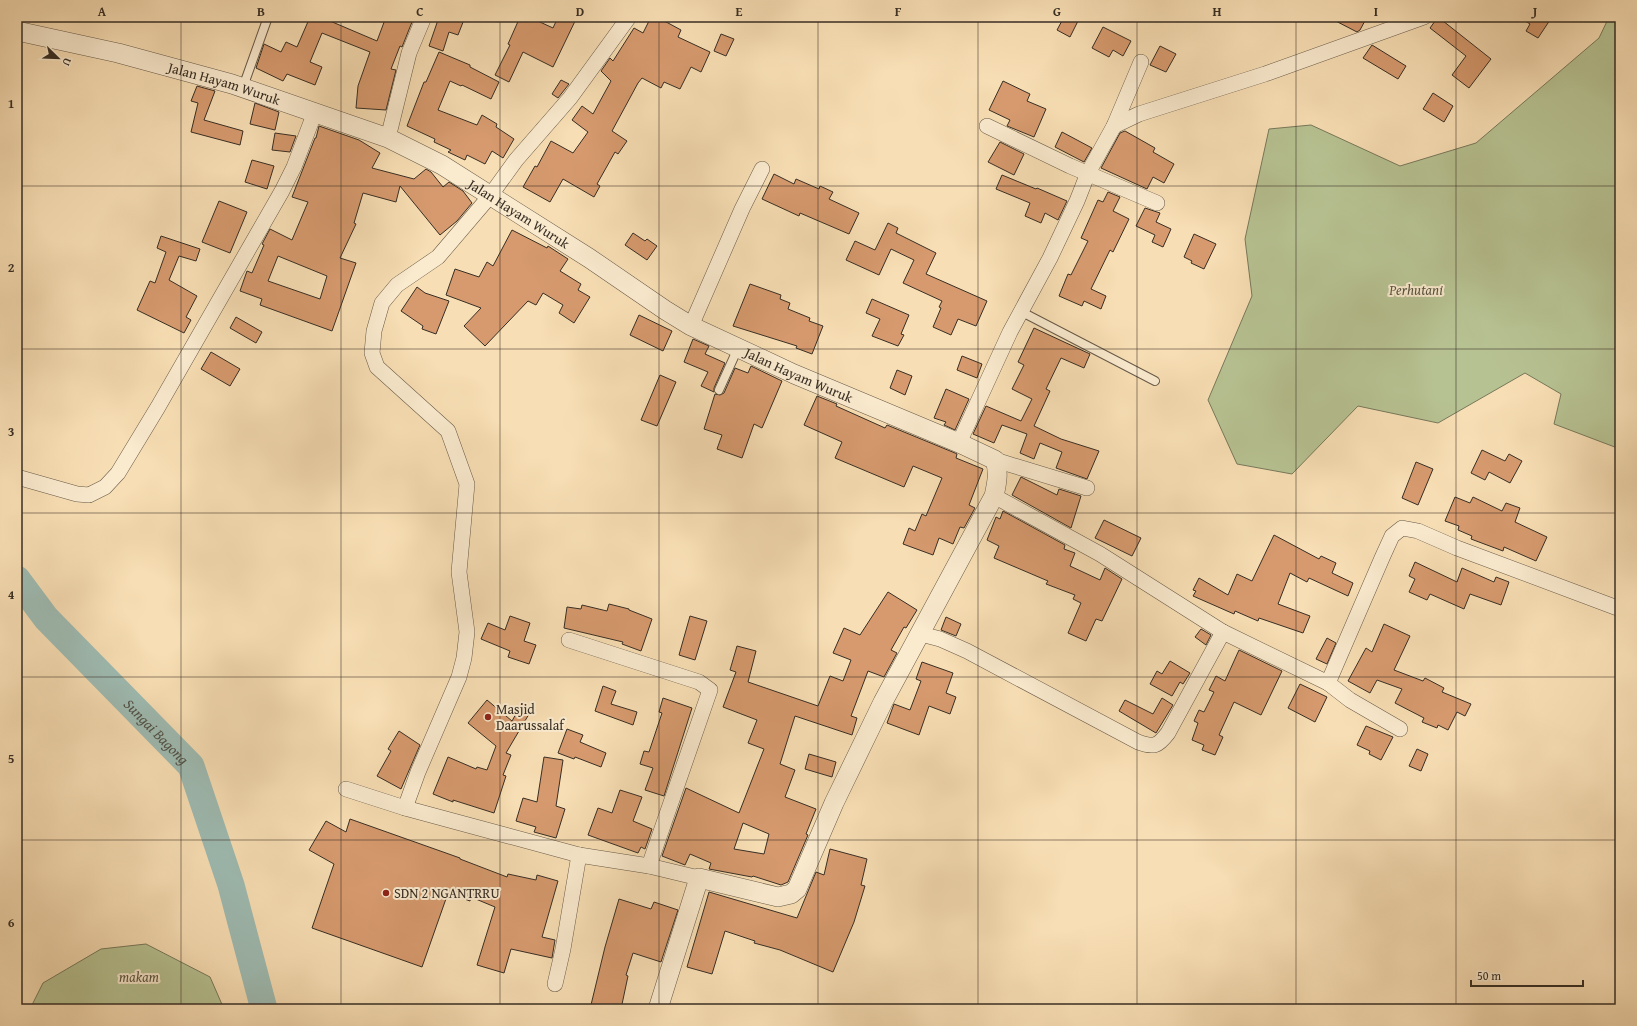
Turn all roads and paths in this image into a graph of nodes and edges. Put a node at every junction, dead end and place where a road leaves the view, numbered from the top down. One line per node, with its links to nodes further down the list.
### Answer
1 (268, 17): 7 (lane)
2 (424, 17): 11 (street)
3 (629, 17): 14 (street)
4 (1424, 17): 10 (street)
5 (17, 30): 7 (street, Jalan Hayam Wuruk)
6 (1141, 62): 10 (street)
7 (243, 87): 8 (street, Jalan Hayam Wuruk)
8 (315, 112): 11 (street, Jalan Hayam Wuruk); 23 (street)
9 (987, 126): 13 (street)
10 (1114, 126): 13 (street)
11 (388, 138): 14 (street, Jalan Hayam Wuruk)
12 (762, 169): 17 (street)
13 (1088, 173): 15 (street); 16 (street)
14 (490, 196): 17 (street, Jalan Hayam Wuruk); 33 (street)
15 (1156, 203)
16 (1020, 312): 19 (lane); 21 (street)
17 (691, 326): 18 (street, Jalan Hayam Wuruk)
18 (738, 348): 20 (lane); 21 (street, Jalan Hayam Wuruk)
19 (1155, 381)
20 (719, 390)
21 (959, 443): 22 (street, Jalan Hayam Wuruk)
22 (995, 460): 24 (street); 25 (street)
23 (17, 477)
24 (1087, 488)
25 (994, 496): 27 (street); 28 (street)
26 (1620, 609): 30 (street)
27 (1223, 632): 28 (street); 30 (street)
28 (921, 634): 36 (street)
29 (569, 640): 35 (street)
30 (1328, 683): 31 (street)
31 (1400, 728)
32 (346, 789): 33 (street)
33 (405, 808): 34 (street)
34 (578, 855): 35 (street); 37 (street)
35 (649, 866): 36 (street)
36 (699, 878): 38 (street)
37 (555, 984)
38 (658, 1009)

